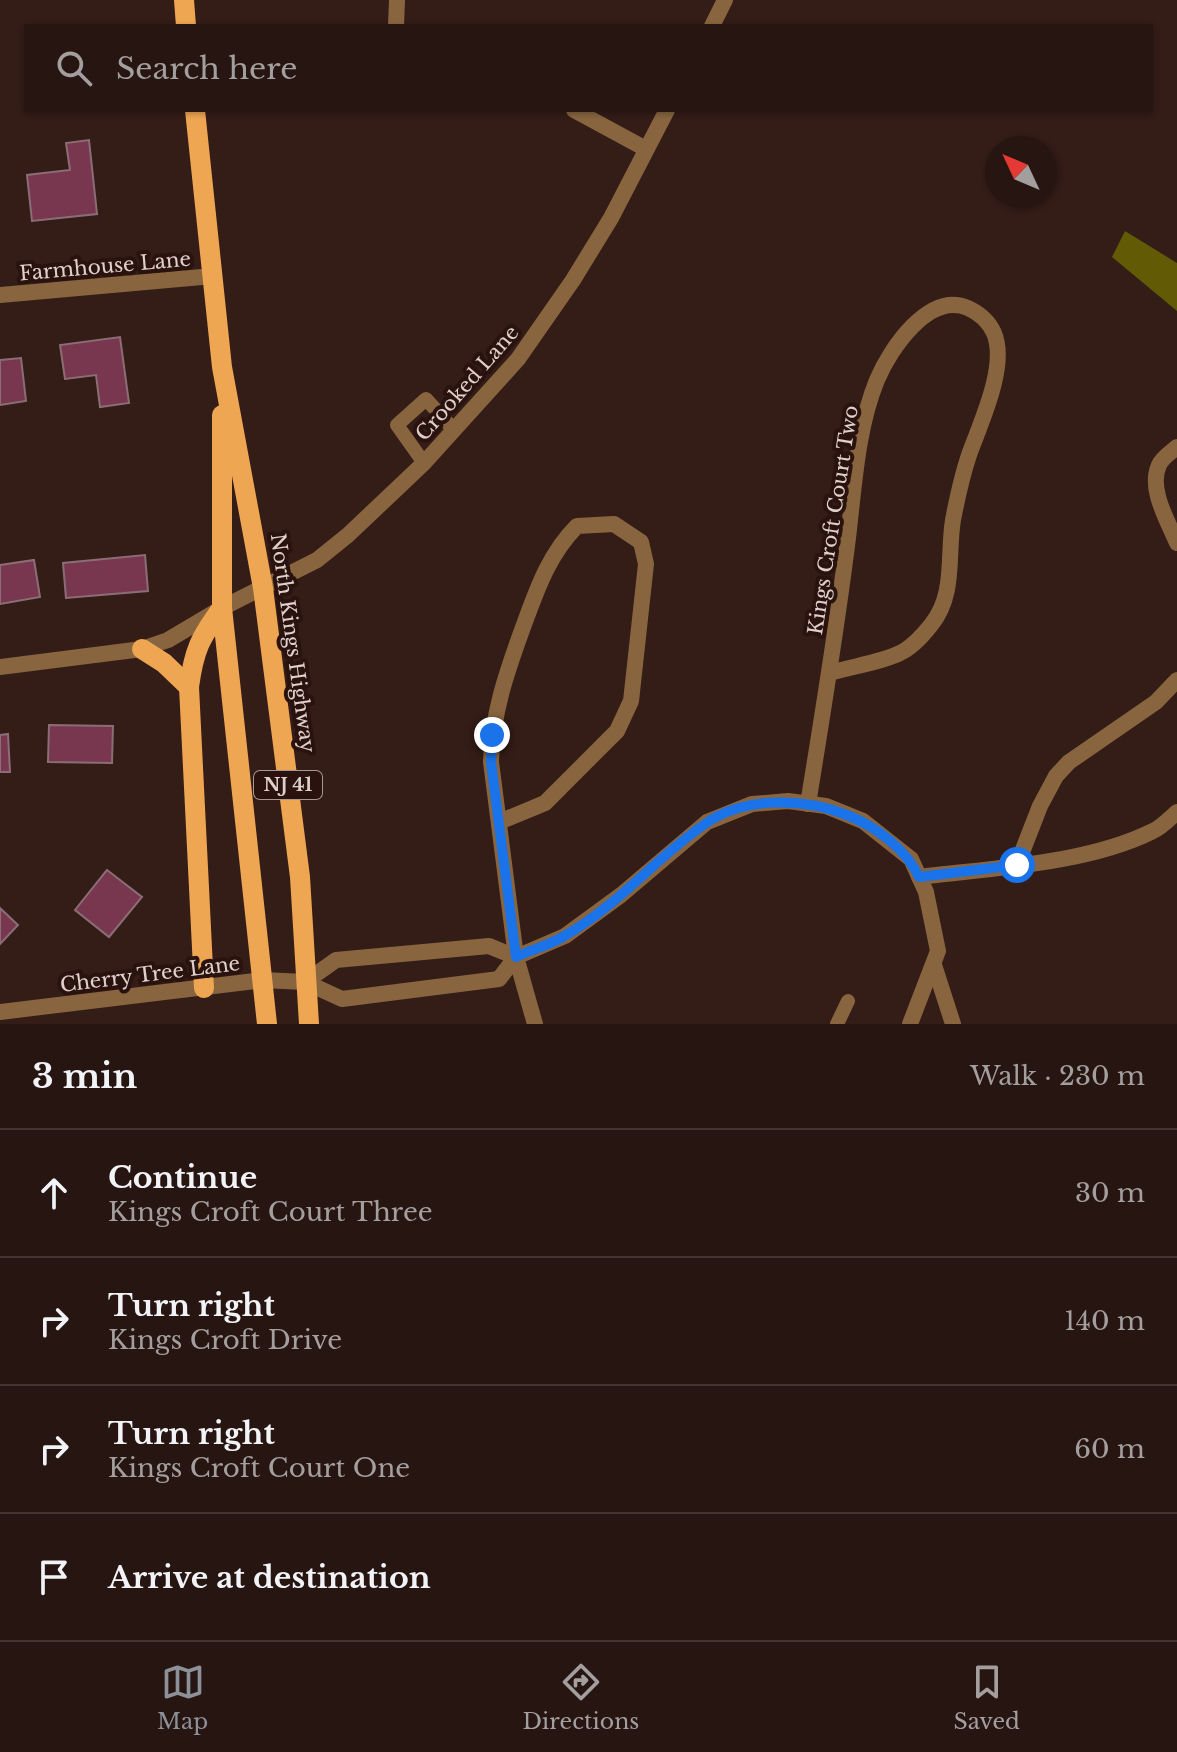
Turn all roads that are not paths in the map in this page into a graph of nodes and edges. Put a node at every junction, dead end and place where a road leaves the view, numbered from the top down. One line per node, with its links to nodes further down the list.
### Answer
1 (184, 0): 4 (main road)
2 (397, 0): 5 (street)
3 (725, 0): 6 (street)
4 (186, 24)
5 (396, 24)
6 (713, 24)
7 (195, 112): 11 (main road, North Kings Highway / NJ 41)
8 (578, 112): 10 (street)
9 (666, 112): 10 (street, Crooked Lane)
10 (646, 149): 14 (street, Crooked Lane)
11 (213, 276): 12 (street, Farmhouse Lane); 13 (main road, North Kings Highway / NJ 41)
12 (0, 295)
13 (222, 367): 18 (main road, North Kings Highway / NJ 41); 19 (main road, North Kings Highway / NJ 41)
14 (454, 430): 16 (street, Crooked Lane); 16 (lane)
15 (1177, 447): 17 (street)
16 (424, 463): 18 (street, Crooked Lane)
17 (1177, 543)
18 (263, 588): 19 (street, Crooked Lane); 33 (main road, North Kings Highway / NJ 41)
19 (222, 608): 20 (street, Crooked Lane); 24 (main road); 32 (main road, North Kings Highway / NJ 41)
20 (142, 649): 21 (street, Crooked Lane); 24 (main road)
21 (0, 667)
22 (830, 673): 22 (street, Kings Croft Court Two); 25 (street, Kings Croft Court Two)
23 (1177, 680): 28 (street)
24 (189, 687): 34 (main road)
25 (808, 804): 29 (street); 30 (street)
26 (1177, 812): 28 (street)
27 (499, 822): 27 (street); 30 (street)
28 (1017, 865): 29 (street)
29 (919, 877): 31 (street)
30 (516, 957): 33 (street); 33 (street); 39 (street)
31 (934, 965): 41 (street); 42 (street)
32 (263, 980): 33 (street, Cherry Tree Lane); 34 (street, Cherry Tree Lane); 37 (main road, North Kings Highway / NJ 41)
33 (305, 982): 38 (main road, North Kings Highway / NJ 41)
34 (204, 988): 36 (street, Cherry Tree Lane)
35 (848, 1001): 40 (lane)
36 (0, 1012)
37 (267, 1024)
38 (309, 1024)
39 (535, 1024)
40 (837, 1024)
41 (910, 1024)
42 (953, 1024)

